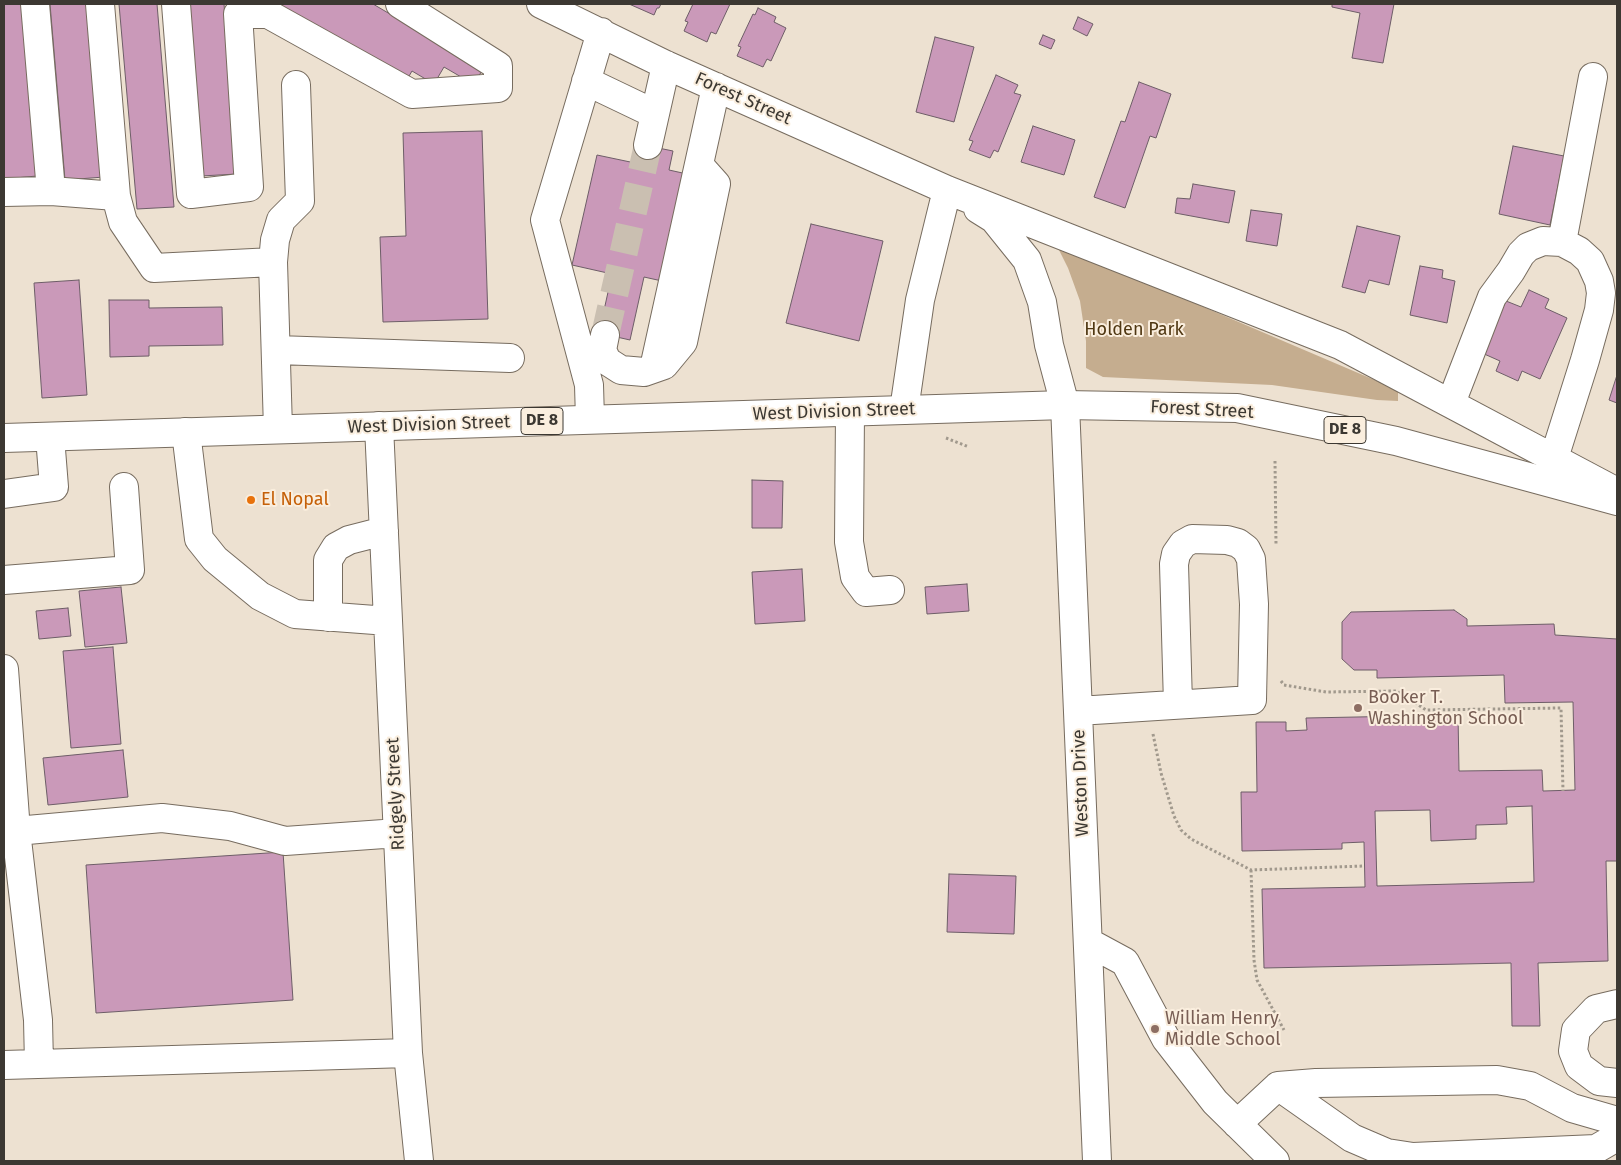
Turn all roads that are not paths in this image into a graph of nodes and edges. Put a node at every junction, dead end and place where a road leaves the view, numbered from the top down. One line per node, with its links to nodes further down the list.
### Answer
1 (35, 4): 17 (main road)
2 (100, 4): 18 (main road)
3 (176, 4): 6 (main road)
4 (400, 4): 6 (main road)
5 (541, 4): 7 (main road, Forest Street)
6 (237, 9)
7 (601, 32): 8 (main road, Forest Street); 10 (main road)
8 (666, 65): 12 (main road, Forest Street); 13 (main road)
9 (1593, 78): 19 (main road)
10 (586, 81): 13 (main road); 28 (main road)
11 (296, 85): 20 (main road)
12 (716, 87): 15 (main road, Forest Street); 21 (main road)
13 (655, 114): 14 (main road)
14 (648, 145)
15 (947, 190): 24 (main road, Forest Street); 25 (main road, Forest Street); 26 (main road)
16 (4, 192): 17 (main road)
17 (52, 192): 18 (main road)
18 (116, 196): 20 (main road)
19 (1562, 242): 24 (main road); 34 (main road)
20 (273, 262): 22 (main road)
21 (606, 335)
22 (277, 350): 23 (main road); 30 (main road)
23 (510, 358)
24 (1451, 403): 34 (main road, Forest Street)
25 (1065, 405): 26 (main road, West Division Street / DE 8); 38 (main road, Forest Street / DE 8); 46 (main road, Weston Drive)
26 (904, 410): 27 (main road, West Division Street / DE 8)
27 (850, 412): 28 (main road, West Division Street / DE 8); 41 (main road)
28 (590, 420): 29 (main road, West Division Street / DE 8)
29 (379, 426): 30 (main road, West Division Street / DE 8); 39 (main road, Ridgely Street)
30 (278, 429): 31 (main road, West Division Street / DE 8)
31 (186, 432): 32 (main road, West Division Street / DE 8); 42 (main road)
32 (50, 437): 33 (main road, West Division Street / DE 8); 37 (main road)
33 (4, 438)
34 (1554, 458): 36 (main road, Forest Street)
35 (124, 487): 40 (main road)
36 (1617, 492)
37 (4, 494)
38 (1617, 501)
39 (384, 531): 42 (main road); 43 (main road, Ridgely Street)
40 (4, 580)
41 (890, 590)
42 (328, 617): 43 (main road)
43 (388, 621): 48 (main road, Ridgely Street)
44 (4, 669): 47 (main road)
45 (1178, 704): 45 (main road); 46 (main road)
46 (1078, 711): 49 (main road, Weston Drive)
47 (16, 831): 48 (main road); 52 (main road)
48 (398, 832): 51 (main road, Ridgely Street)
49 (1088, 942): 57 (main road); 60 (main road, Weston Drive)
50 (1617, 1004): 54 (main road)
51 (408, 1053): 52 (main road); 59 (main road, Ridgely Street)
52 (39, 1064): 53 (main road)
53 (4, 1065)
54 (1617, 1083)
55 (1278, 1086): 56 (main road); 57 (main road); 58 (main road)
56 (1617, 1121)
57 (1237, 1124): 61 (main road)
58 (1617, 1137)
59 (419, 1161)
60 (1097, 1161)
61 (1275, 1161)

